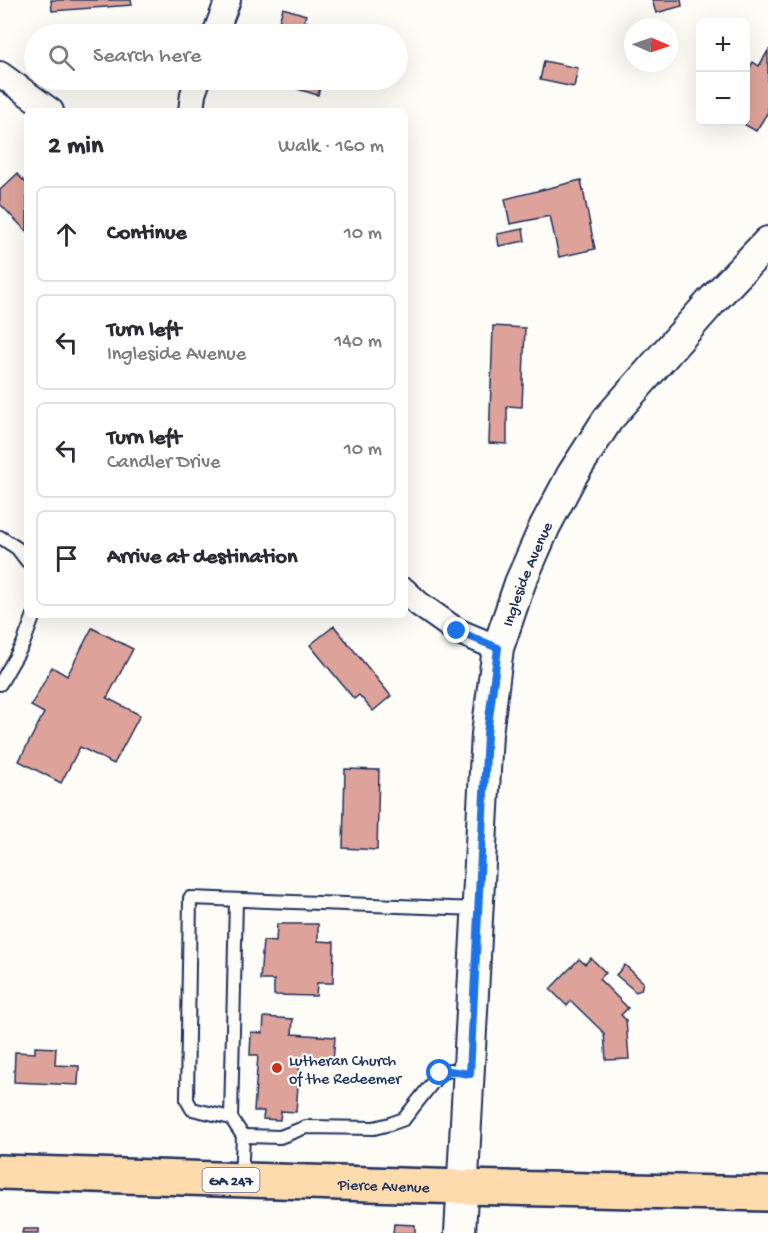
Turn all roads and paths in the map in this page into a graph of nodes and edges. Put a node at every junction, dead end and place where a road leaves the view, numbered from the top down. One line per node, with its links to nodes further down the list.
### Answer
1 (228, 0): 2 (street)
2 (219, 24)
3 (0, 74): 5 (street)
4 (194, 95): 6 (street)
5 (47, 108)
6 (177, 108)
7 (768, 242): 12 (street, Ingleside Avenue)
8 (0, 537): 9 (lane)
9 (24, 557)
10 (408, 594): 12 (street)
11 (33, 618): 13 (lane)
12 (498, 648): 15 (street, Ingleside Avenue)
13 (0, 684)
14 (236, 900): 15 (lane); 17 (lane); 17 (lane)
15 (478, 909): 16 (street, Ingleside Avenue)
16 (470, 1074): 18 (lane); 21 (street, Ingleside Avenue)
17 (231, 1118): 18 (lane)
18 (243, 1136): 20 (lane)
19 (0, 1172): 20 (main road, Pierce Avenue / GA 247)
20 (242, 1180): 21 (main road, Pierce Avenue / GA 247)
21 (462, 1187): 22 (main road, Pierce Avenue / GA 247); 23 (street, Ingleside Avenue)
22 (768, 1194)
23 (460, 1233)

